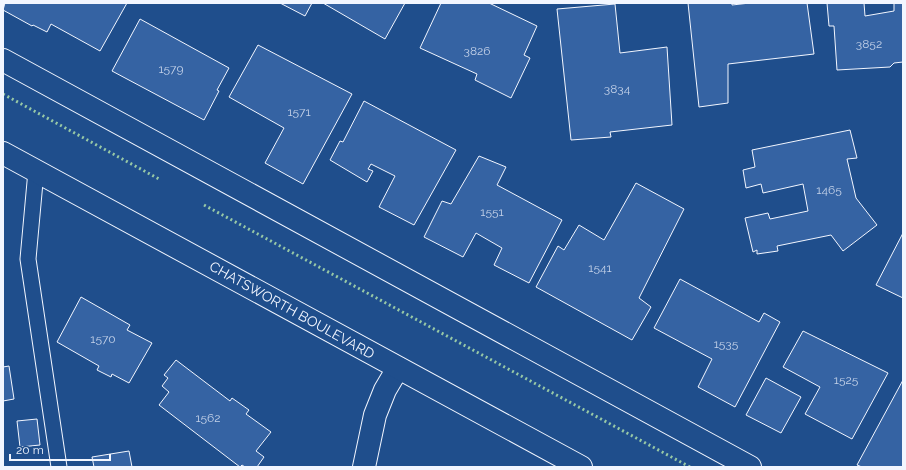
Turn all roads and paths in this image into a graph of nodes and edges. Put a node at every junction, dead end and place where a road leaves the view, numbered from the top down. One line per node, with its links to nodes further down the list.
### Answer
1 (3, 60): 8 (street)
2 (3, 153): 3 (street, CHATSWORTH BOULEVARD)
3 (36, 171): 4 (street, CHATSWORTH BOULEVARD); 5 (lane)
4 (398, 368): 6 (street); 7 (street, CHATSWORTH BOULEVARD)
5 (59, 467)
6 (364, 467)
7 (581, 467)
8 (750, 467)

